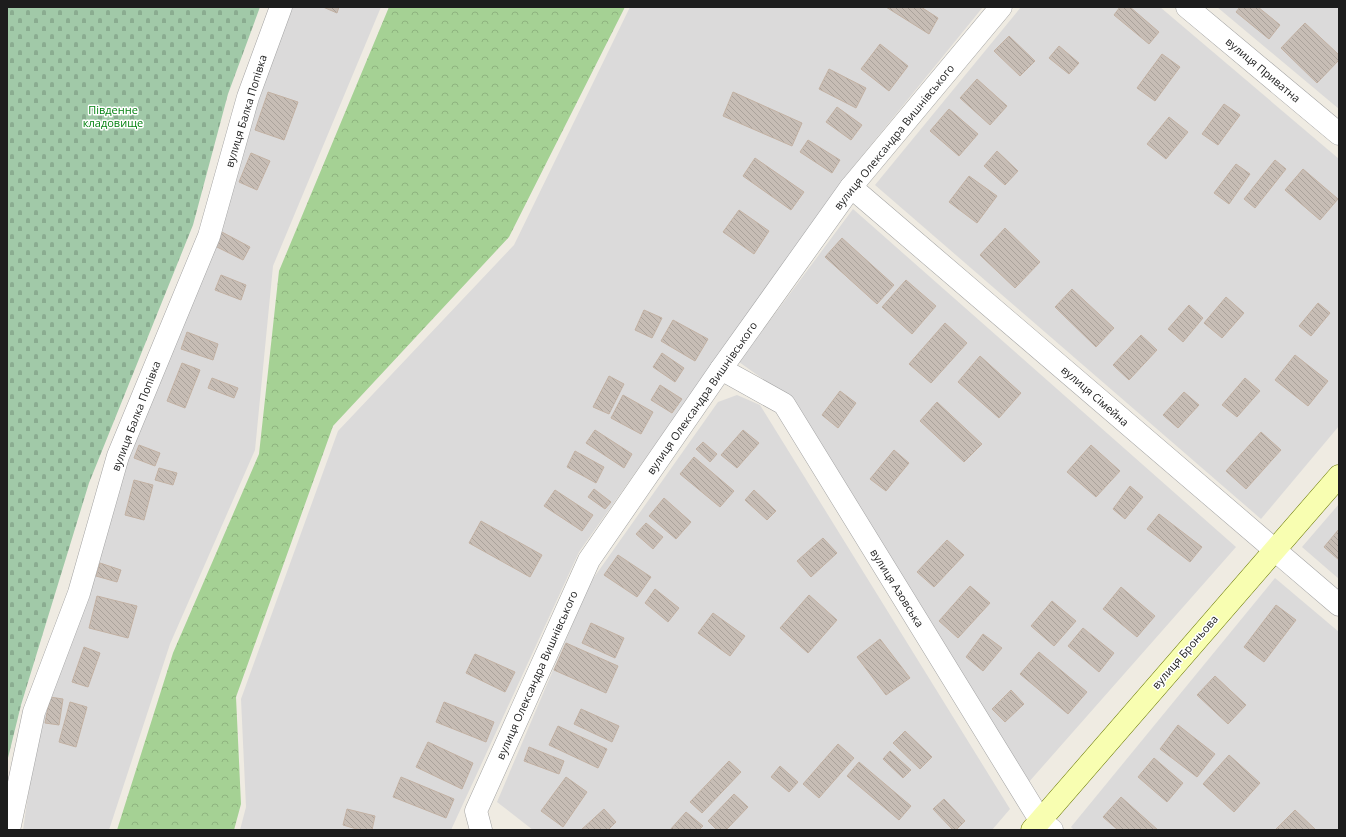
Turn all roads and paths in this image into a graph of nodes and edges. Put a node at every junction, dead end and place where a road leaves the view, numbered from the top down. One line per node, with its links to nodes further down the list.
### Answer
1 (281, 7): 11 (street, вулиця Балка Попівка)
2 (1001, 7): 5 (street, вулиця Олександра Вишнівського)
3 (1187, 7): 4 (street, вулиця Приватна)
4 (1339, 134)
5 (851, 187): 6 (street, вулиця Олександра Вишнівського); 8 (street, вулиця Сімейна)
6 (721, 369): 10 (street, вулиця Азовська); 12 (street, вулиця Олександра Вишнівського)
7 (1339, 476): 8 (street, вулиця Броньова)
8 (1274, 549): 9 (street, вулиця Сімейна); 10 (street, вулиця Броньова)
9 (1339, 605)
10 (1041, 827)
11 (8, 830)
12 (480, 830)

